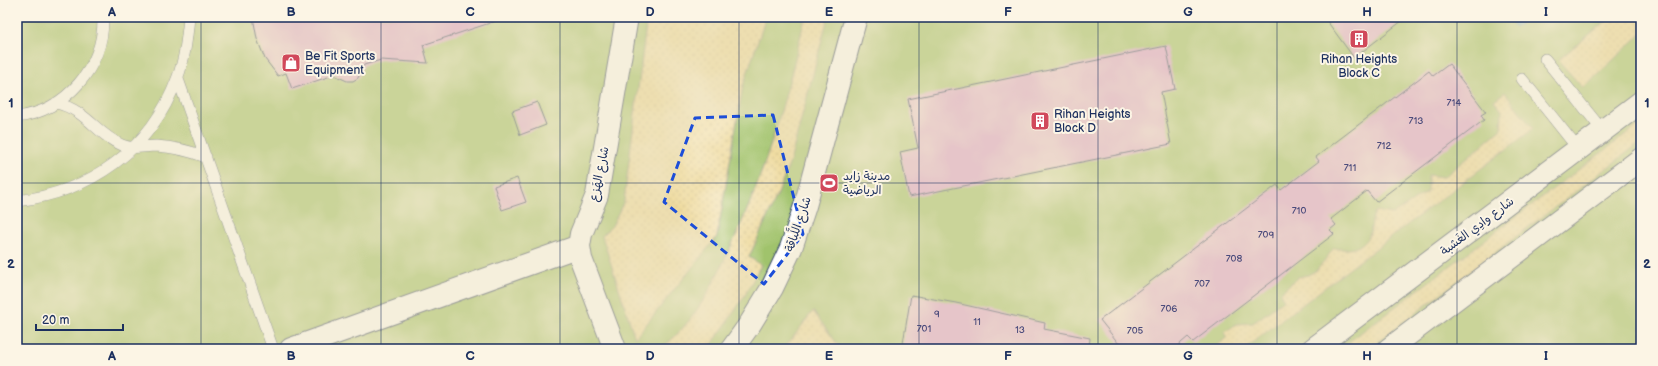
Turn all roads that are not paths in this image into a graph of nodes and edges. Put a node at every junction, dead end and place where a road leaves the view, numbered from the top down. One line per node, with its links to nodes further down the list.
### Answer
1 (103, 17): 9 (lane)
2 (189, 17): 7 (lane)
3 (627, 17): 17 (street, شارع الهَزع)
4 (856, 17): 21 (street, شارع اللَّباقة)
5 (1545, 59): 11 (lane)
6 (1522, 78): 13 (lane)
7 (178, 79): 12 (lane); 14 (lane)
8 (1641, 102): 11 (street, شارع وادِي الغَشبة)
9 (56, 103): 10 (lane); 12 (lane)
10 (17, 117)
11 (1603, 131): 13 (street, شارع وادِي الغَشبة)
12 (134, 148): 14 (lane); 16 (lane)
13 (1579, 150): 22 (street, شارع وادِي الغَشبة)
14 (206, 157): 18 (lane)
15 (1641, 159): 23 (street)
16 (17, 200)
17 (579, 246): 19 (street); 20 (street)
18 (273, 349)
19 (291, 349)
20 (615, 349)
21 (732, 349)
22 (1313, 349)
23 (1389, 349)

